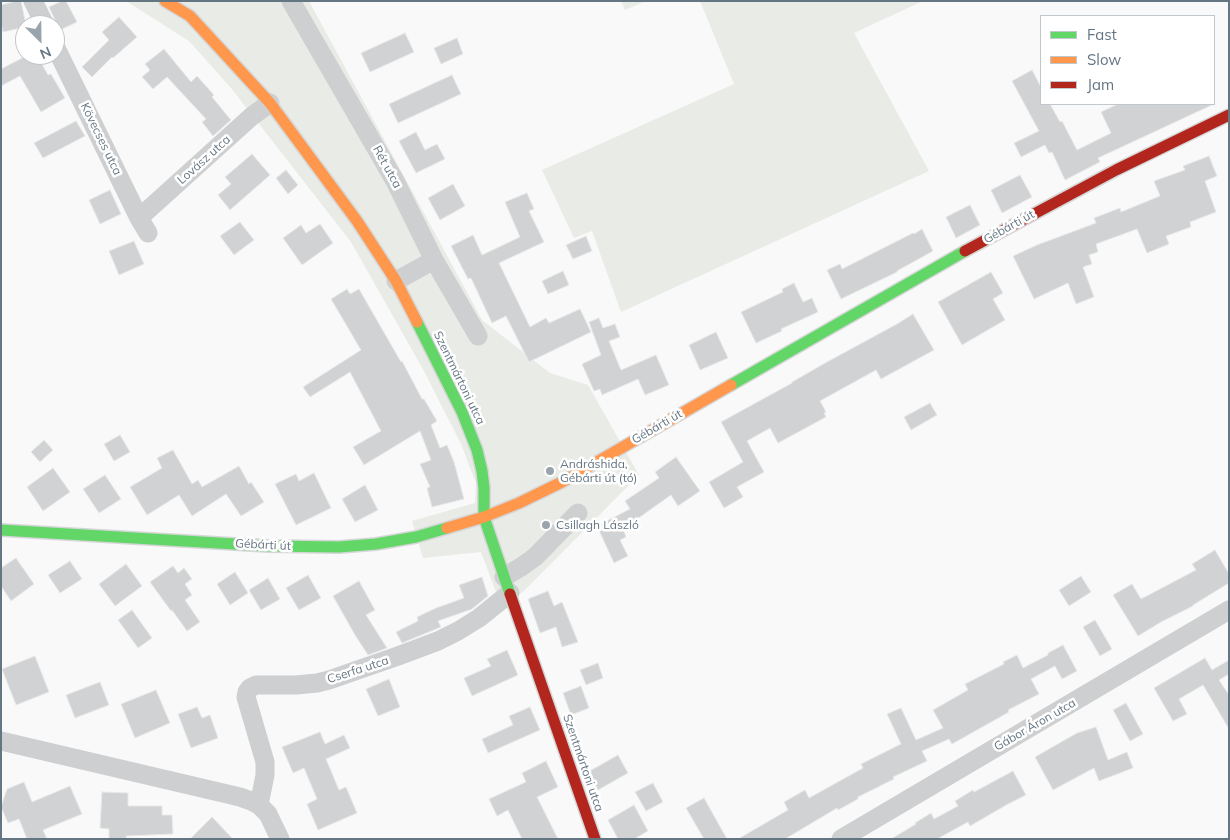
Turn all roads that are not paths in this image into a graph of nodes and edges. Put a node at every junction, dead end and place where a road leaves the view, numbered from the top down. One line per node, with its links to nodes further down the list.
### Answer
1 (33, 1): 4 (street)
2 (165, 1): 6 (main road, Szentmártoni utca)
3 (291, 1): 9 (street, Rét utca)
4 (40, 15)
5 (64, 65): 8 (street, Kövecses utca)
6 (270, 103): 8 (street, Lovász utca); 10 (main road, Szentmártoni utca)
7 (1229, 115): 13 (main road, Gébárti út)
8 (143, 225)
9 (434, 260): 10 (street); 11 (street, Rét utca)
10 (396, 281): 13 (main road, Szentmártoni utca)
11 (478, 336)
12 (578, 513): 15 (street)
13 (484, 517): 14 (main road, Gébárti út); 15 (main road, Szentmártoni utca)
14 (1, 530)
15 (507, 585): 18 (street, Cserfa utca); 20 (main road, Szentmártoni utca)
16 (1229, 610): 21 (street, Gábor Áron utca)
17 (1, 741): 18 (street)
18 (259, 805): 19 (street)
19 (280, 839)
20 (595, 839)
21 (841, 839)

